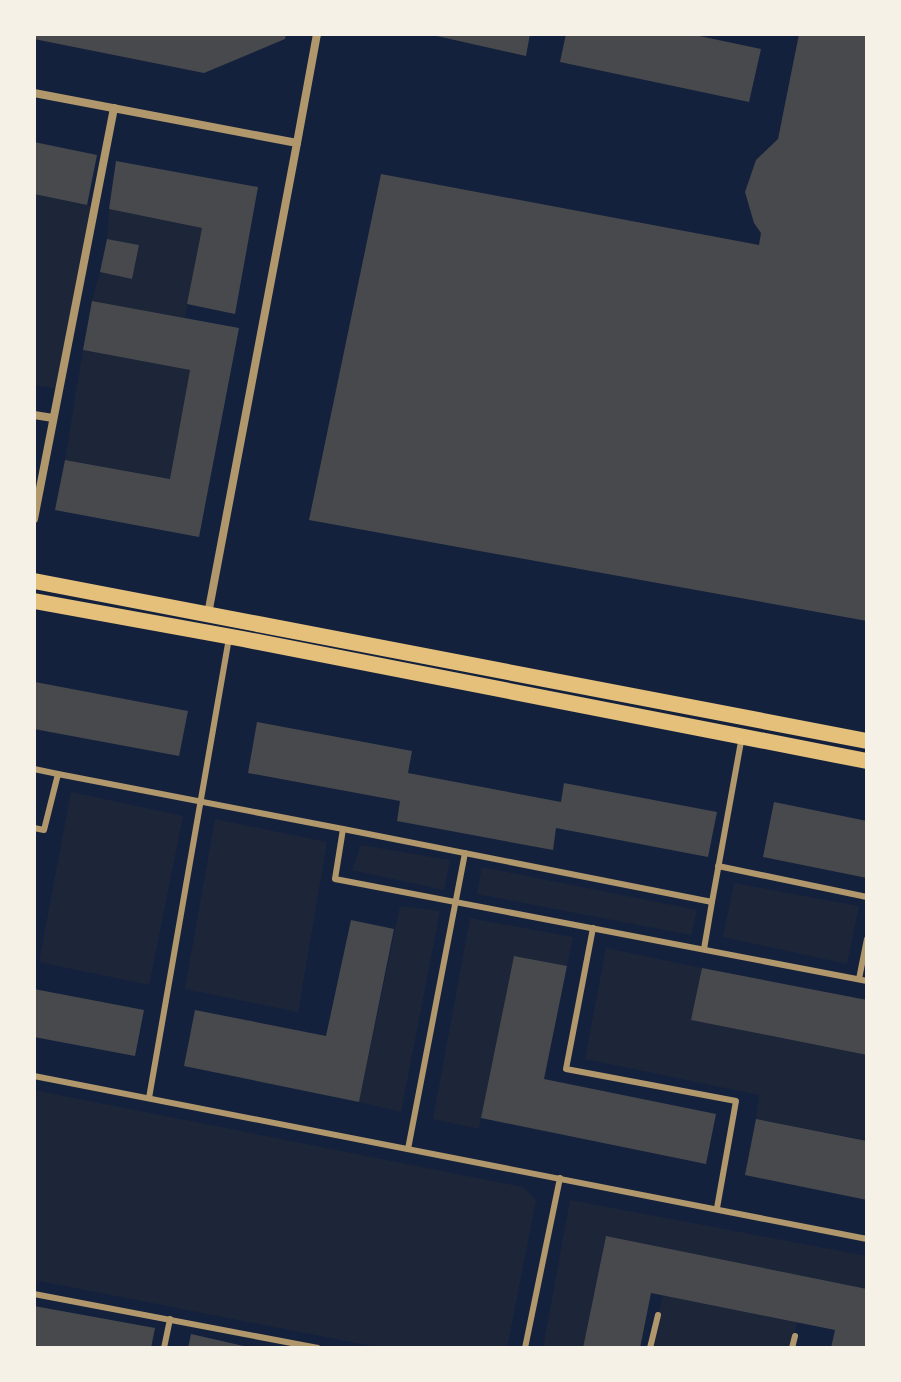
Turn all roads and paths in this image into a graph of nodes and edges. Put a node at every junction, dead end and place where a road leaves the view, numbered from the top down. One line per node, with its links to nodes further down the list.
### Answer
1 (317, 34): 4 (street)
2 (34, 93): 3 (street)
3 (114, 108): 4 (street); 6 (street)
4 (297, 143): 10 (street)
5 (34, 415): 6 (street)
6 (53, 418): 7 (street)
7 (34, 519)
8 (34, 581): 10 (main road)
9 (34, 601): 12 (main road)
10 (208, 614): 11 (main road)
11 (232, 619): 12 (lane); 13 (main road)
12 (229, 637): 14 (main road); 19 (lane)
13 (745, 716): 14 (lane); 15 (main road)
14 (742, 736): 16 (main road); 23 (lane)
15 (867, 741)
16 (867, 761)
17 (34, 769): 18 (lane)
18 (58, 774): 19 (lane); 20 (lane)
19 (202, 802): 21 (lane); 32 (lane)
20 (34, 828)
21 (343, 829): 22 (lane); 25 (lane)
22 (465, 853): 25 (lane); 26 (lane)
23 (718, 866): 24 (lane); 26 (lane)
24 (867, 897)
25 (456, 902): 27 (lane); 33 (lane)
26 (712, 902): 29 (lane)
27 (593, 928): 29 (lane); 35 (lane)
28 (867, 939): 30 (lane)
29 (704, 949): 30 (lane)
30 (863, 980)
31 (34, 1076): 32 (lane)
32 (149, 1098): 33 (lane)
33 (408, 1149): 34 (lane)
34 (560, 1178): 35 (lane); 43 (lane)
35 (717, 1208): 36 (lane)
36 (867, 1239)
37 (34, 1294): 39 (lane)
38 (658, 1315): 44 (lane)
39 (170, 1319): 41 (lane); 42 (lane)
40 (795, 1336): 45 (lane)
41 (164, 1348)
42 (318, 1348)
43 (525, 1348)
44 (650, 1348)
45 (792, 1348)

